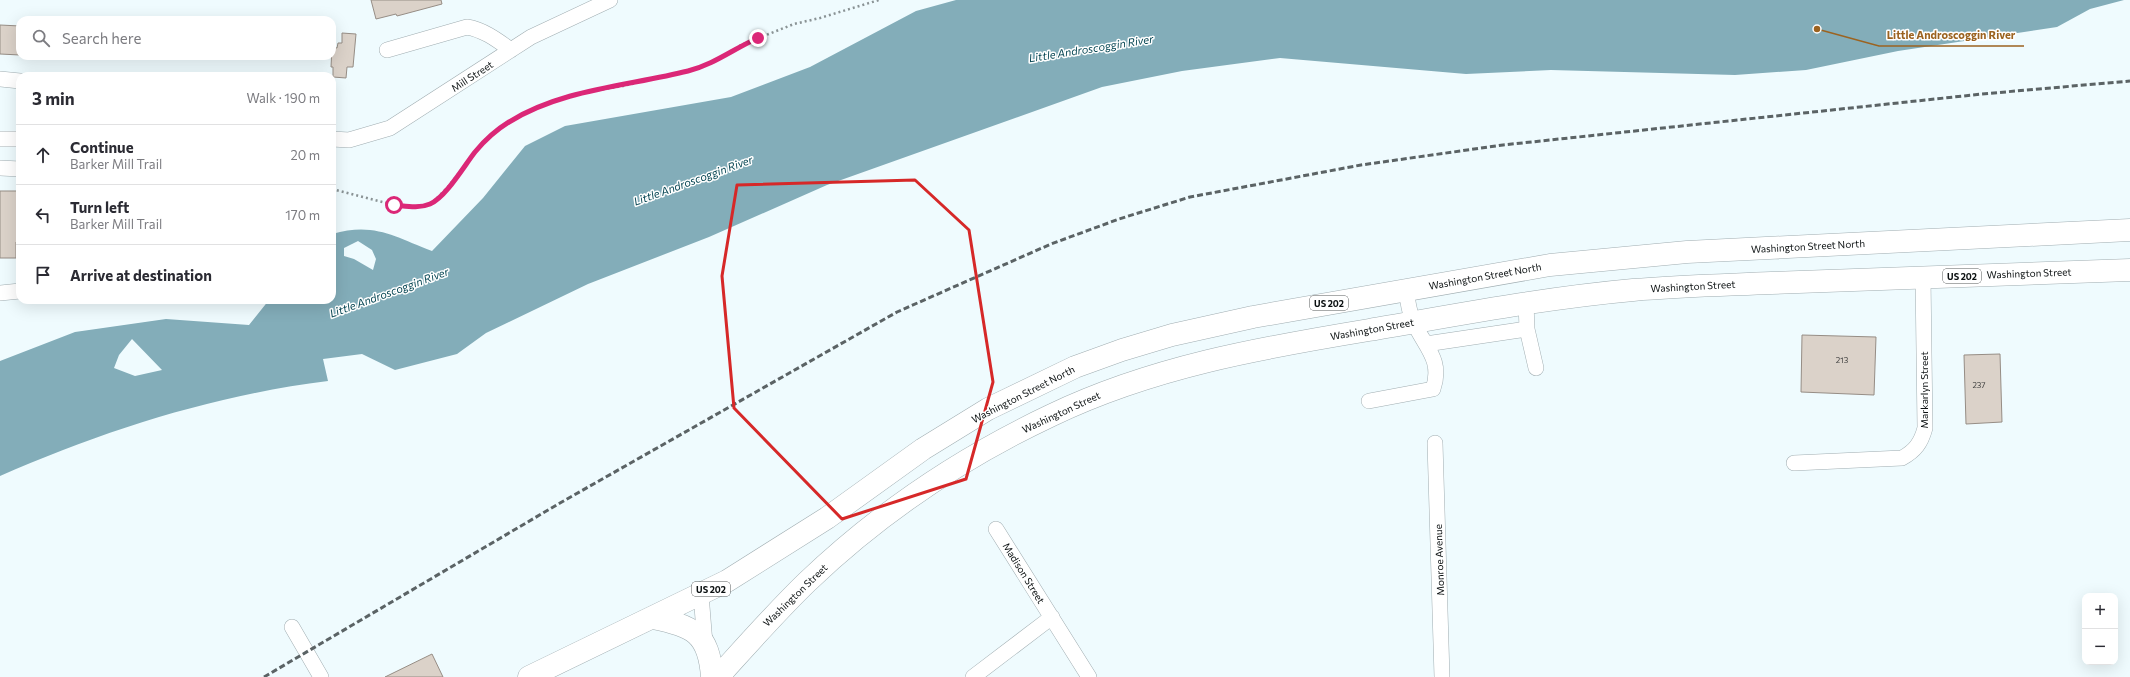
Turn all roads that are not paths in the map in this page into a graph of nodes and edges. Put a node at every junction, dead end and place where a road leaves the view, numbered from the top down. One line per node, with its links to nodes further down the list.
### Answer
1 (610, 0): 3 (street, Mill Street)
2 (386, 50): 3 (street)
3 (511, 50): 8 (street, Mill Street)
4 (0, 79): 5 (street)
5 (16, 81)
6 (0, 139): 7 (street)
7 (16, 139)
8 (336, 139)
9 (0, 168): 10 (street)
10 (16, 169)
11 (2130, 230): 14 (highway, Washington Street North / US 202)
12 (2130, 270): 13 (highway, Washington Street / US 202)
13 (1923, 277): 17 (highway, Washington Street / US 202); 24 (street, Markarlyn Street)
14 (1406, 290): 18 (street); 26 (highway, Washington Street North / US 202)
15 (16, 291): 16 (street)
16 (0, 293)
17 (1526, 303): 18 (highway, Washington Street / US 202); 19 (street)
18 (1413, 322): 20 (street); 34 (highway, Washington Street / US 202)
19 (1527, 329): 20 (street); 21 (street)
20 (1426, 344): 22 (street)
21 (1536, 368)
22 (1369, 400)
23 (1435, 443): 37 (street, Monroe Avenue)
24 (1794, 463)
25 (996, 529): 27 (street, Madison Street)
26 (701, 594): 28 (highway, US 202); 30 (street)
27 (1052, 617): 35 (street); 36 (street, Madison Street)
28 (652, 618): 30 (highway); 32 (highway, US 202)
29 (292, 627): 31 (street)
30 (705, 644): 33 (highway)
31 (321, 677)
32 (529, 677)
33 (712, 677)
34 (718, 677)
35 (973, 677)
36 (1089, 677)
37 (1442, 677)

